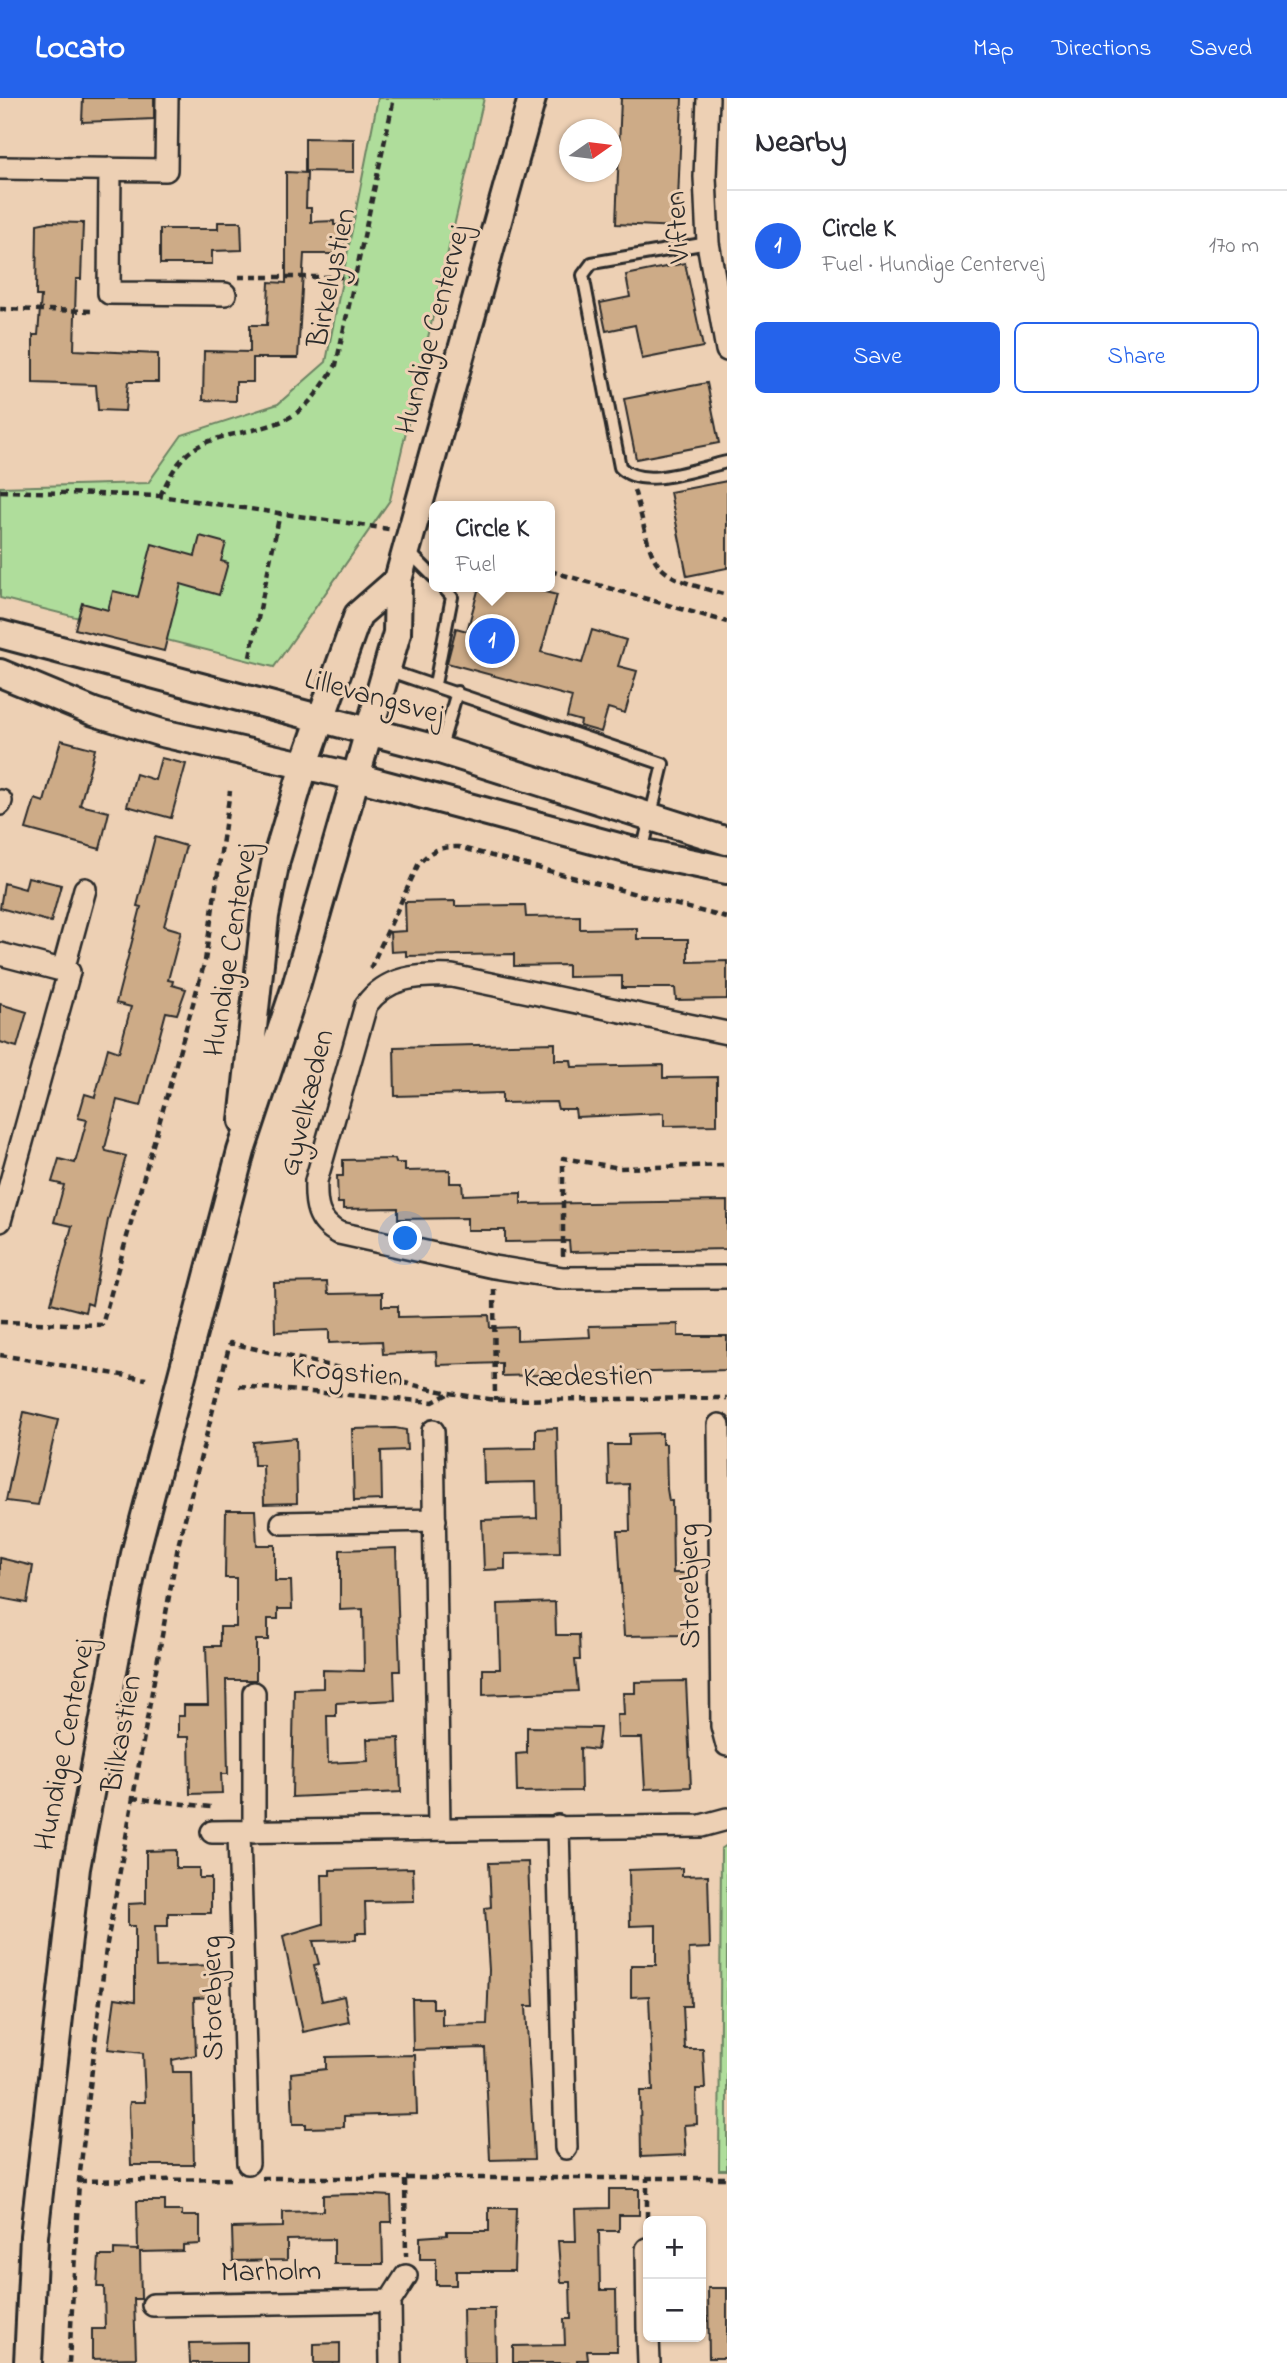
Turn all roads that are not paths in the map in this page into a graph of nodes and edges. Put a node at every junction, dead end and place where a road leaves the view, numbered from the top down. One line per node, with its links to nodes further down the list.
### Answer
1 (167, 98): 5 (street)
2 (533, 98): 10 (street, Hundige Centervej)
3 (708, 98): 6 (street, Viften)
4 (0, 168): 5 (street)
5 (110, 169): 7 (street)
6 (708, 243): 8 (street, Viften); 9 (lane)
7 (225, 294)
8 (727, 349)
9 (727, 462)
10 (408, 551): 11 (lane); 12 (street, Hundige Centervej)
11 (429, 572)
12 (398, 580): 15 (street, Hundige Centervej); 19 (street, Hundige Centervej)
13 (448, 592): 17 (lane)
14 (0, 634): 19 (street, Lillevangsvej)
15 (387, 670): 17 (lane); 20 (street, Hundige Centervej)
16 (0, 673): 22 (street)
17 (436, 684): 18 (lane)
18 (457, 692): 21 (lane); 24 (lane)
19 (321, 717): 20 (street, Lillevangsvej); 22 (street, Hundige Centervej)
20 (370, 731): 21 (street, Lillevangsvej); 23 (street, Hundige Centervej)
21 (440, 750): 24 (street, Lillevangsvej)
22 (304, 766): 23 (street); 32 (street, Hundige Centervej)
23 (356, 777): 26 (street); 32 (street, Hundige Centervej)
24 (652, 818): 25 (street, Lillevangsvej); 26 (lane)
25 (727, 841)
26 (642, 852): 27 (street)
27 (727, 870)
28 (85, 889): 30 (street)
29 (0, 954): 30 (street)
30 (63, 970): 33 (street)
31 (727, 1033): 34 (street, Gyvelkæden)
32 (241, 1150): 52 (street, Hundige Centervej)
33 (0, 1221)
34 (727, 1277)
35 (719, 1426): 40 (street, Storebjerg)
36 (433, 1431): 37 (street)
37 (435, 1520): 38 (street); 43 (street)
38 (282, 1522)
39 (254, 1693): 45 (street, Storebjerg)
40 (727, 1745)
41 (727, 1819): 42 (street)
42 (558, 1826): 43 (street); 46 (street)
43 (439, 1827): 45 (street)
44 (212, 1832): 45 (street)
45 (247, 1832): 47 (street, Storebjerg)
46 (566, 2148)
47 (248, 2173)
48 (406, 2276): 49 (street)
49 (390, 2301): 50 (street, Marholm); 53 (street)
50 (153, 2305)
51 (648, 2342): 54 (street)
52 (28, 2363)
53 (391, 2363)
54 (649, 2363)

